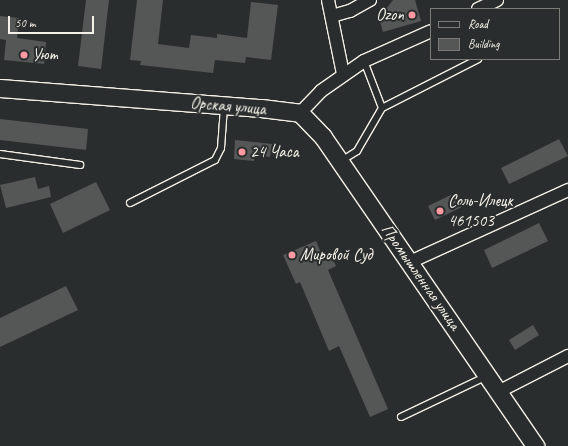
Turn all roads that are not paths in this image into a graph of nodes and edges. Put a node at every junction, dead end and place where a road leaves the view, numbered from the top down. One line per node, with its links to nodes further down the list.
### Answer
1 (328, 0): 5 (street)
2 (370, 0): 5 (street)
3 (498, 0): 4 (street)
4 (480, 8)
5 (332, 16): 9 (street)
6 (430, 31): 8 (street)
7 (476, 60): 12 (lane)
8 (364, 61): 9 (street); 12 (lane)
9 (343, 74): 13 (street)
10 (0, 88): 11 (street, Орская улица)
11 (225, 105): 13 (street, Орская улица); 18 (lane)
12 (382, 108): 15 (lane)
13 (300, 113): 15 (street, Промышленная улица)
14 (0, 154): 16 (lane)
15 (340, 161): 19 (street, Промышленная улица)
16 (80, 165)
17 (568, 190): 19 (street)
18 (130, 203)
19 (410, 262): 21 (street, Промышленная улица)
20 (568, 356): 22 (street)
21 (488, 375): 22 (street, Промышленная улица); 23 (lane)
22 (498, 392): 24 (street, Промышленная улица)
23 (401, 417)
24 (535, 446)

